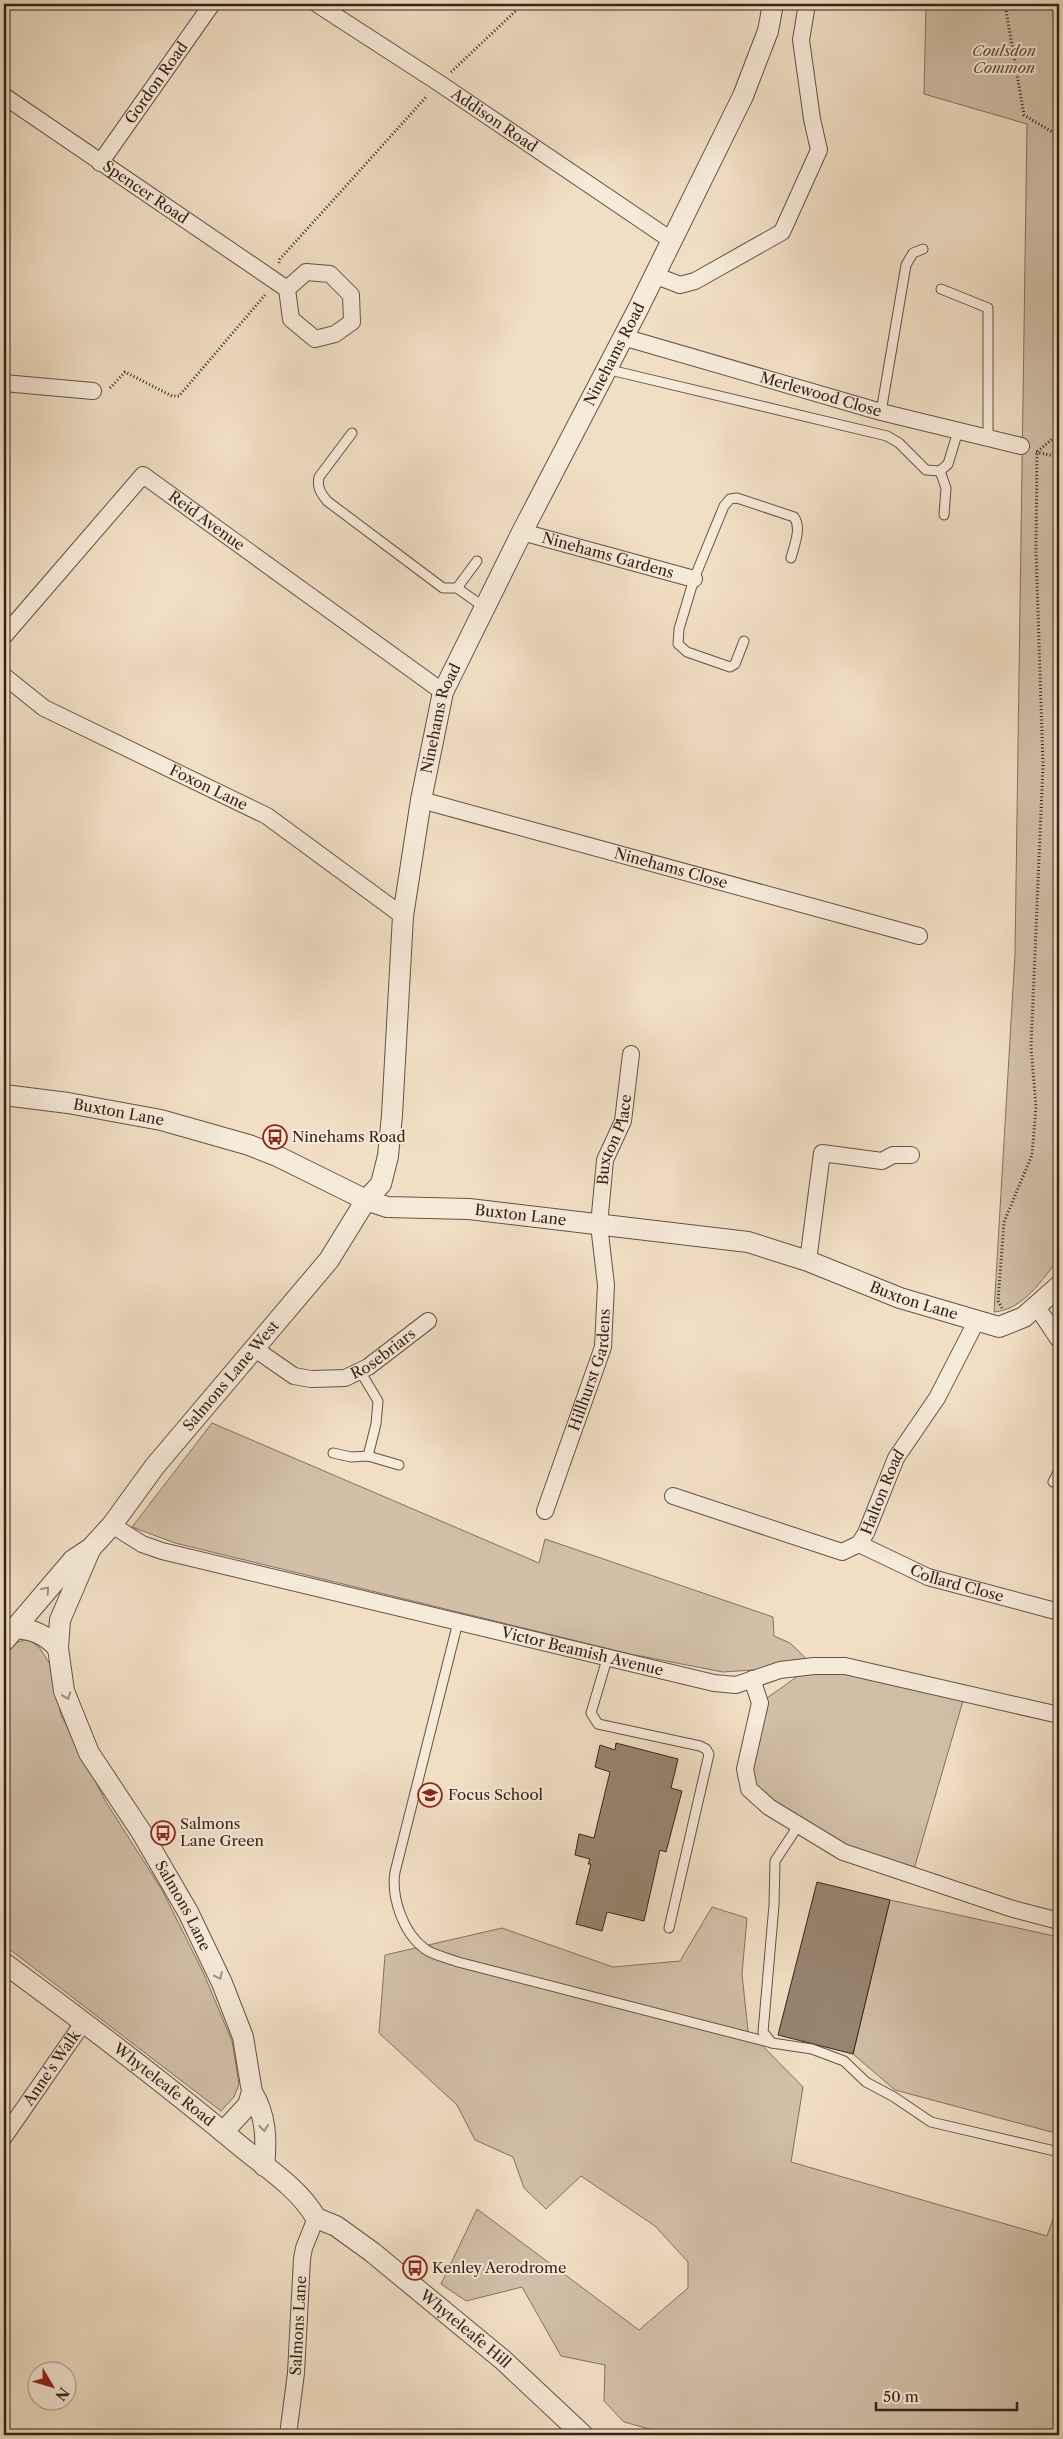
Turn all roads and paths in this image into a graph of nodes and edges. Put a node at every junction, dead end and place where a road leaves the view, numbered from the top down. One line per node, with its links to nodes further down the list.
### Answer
1 (212, 4): 10 (street, Gordon Road)
2 (317, 4): 7 (street, Addison Road)
3 (523, 4): 7 (path)
4 (773, 4): 11 (street, Ninehams Road)
5 (807, 4): 13 (street)
6 (1005, 4): 9 (path)
7 (439, 83): 11 (street, Addison Road); 14 (path)
8 (4, 96): 10 (street, Spencer Road)
9 (1059, 136)
10 (100, 163): 14 (street, Spencer Road)
11 (671, 240): 13 (street, Ninehams Road)
12 (923, 249): 20 (lane)
13 (654, 275): 16 (street, Ninehams Road)
14 (281, 286): 14 (street); 19 (path)
15 (941, 289): 24 (lane)
16 (623, 337): 17 (street, Ninehams Road); 20 (street, Merlewood Close)
17 (606, 369): 28 (lane); 30 (street, Ninehams Road)
18 (4, 383): 19 (street)
19 (93, 391)
20 (881, 412): 21 (street, Merlewood Close)
21 (958, 431): 24 (street, Merlewood Close); 28 (lane)
22 (352, 433): 34 (lane)
23 (1059, 433): 26 (path)
24 (988, 438): 25 (street, Merlewood Close)
25 (1021, 446): 26 (path)
26 (1037, 452): 27 (path); 53 (path)
27 (1059, 457)
28 (940, 471): 29 (lane)
29 (944, 514)
30 (522, 532): 33 (street, Ninehams Gardens); 35 (street, Ninehams Road)
31 (791, 558): 33 (lane)
32 (477, 561): 34 (lane)
33 (694, 579): 37 (lane)
34 (457, 588): 35 (lane)
35 (484, 607): 39 (street, Ninehams Road)
36 (4, 636): 39 (street, Reid Avenue)
37 (744, 640)
38 (4, 676): 41 (street, Foxon Lane)
39 (443, 692): 40 (street, Ninehams Road)
40 (421, 800): 41 (street, Ninehams Road); 42 (street, Ninehams Close)
41 (403, 916): 46 (street, Ninehams Road)
42 (919, 936)
43 (631, 1054): 47 (street, Buxton Place)
44 (4, 1095): 46 (street, Buxton Lane)
45 (911, 1155): 48 (street)
46 (366, 1200): 47 (street, Buxton Lane); 55 (street, Salmons Lane West)
47 (599, 1225): 48 (street, Buxton Lane); 63 (street, Hillhurst Gardens)
48 (808, 1261): 52 (street, Buxton Lane)
49 (1059, 1286): 50 (street)
50 (1038, 1307): 53 (street); 54 (street)
51 (428, 1322): 56 (street, Rosebriars)
52 (976, 1322): 53 (street, Buxton Lane); 65 (street, Halton Road)
53 (1010, 1324)
54 (1059, 1340)
55 (255, 1349): 56 (street, Rosebriars); 64 (street, Salmons Lane West)
56 (360, 1371): 58 (lane)
57 (333, 1453): 58 (lane)
58 (368, 1456): 59 (lane)
59 (399, 1465)
60 (1059, 1470): 61 (lane)
61 (1053, 1482)
62 (673, 1496): 65 (street, Halton Road)
63 (545, 1511)
64 (112, 1525): 66 (street, Salmons Lane West); 68 (street, Victor Beamish Avenue)
65 (859, 1544): 67 (street, Collard Close)
66 (91, 1548): 69 (street, Salmons Lane West, one-way to 66); 70 (street, Salmons Lane West)
67 (1059, 1612)
68 (458, 1622): 71 (street, Victor Beamish Avenue); 79 (lane)
69 (9, 1635): 70 (street, Salmons Lane West)
70 (58, 1648): 80 (street, Salmons Lane, one-way to 80)
71 (607, 1658): 72 (street, Victor Beamish Avenue); 76 (lane)
72 (752, 1679): 73 (street, Victor Beamish Avenue); 74 (street)
73 (1059, 1716)
74 (798, 1826): 75 (street); 79 (lane)
75 (1059, 1921)
76 (669, 1928)
77 (4, 1962): 78 (street, Whyteleafe Road)
78 (83, 2023): 81 (street, Whyteleafe Road); 82 (street, Anne's Walk)
79 (772, 2043): 83 (lane)
80 (252, 2092): 81 (street); 84 (street, Salmons Lane, one-way to 84)
81 (223, 2132): 84 (street, Whyteleafe Road)
82 (4, 2137)
83 (1059, 2152)
84 (264, 2166): 85 (street, Whyteleafe Road)
85 (316, 2218): 86 (street, Salmons Lane); 87 (street, Whyteleafe Hill)
86 (288, 2435)
87 (584, 2435)

